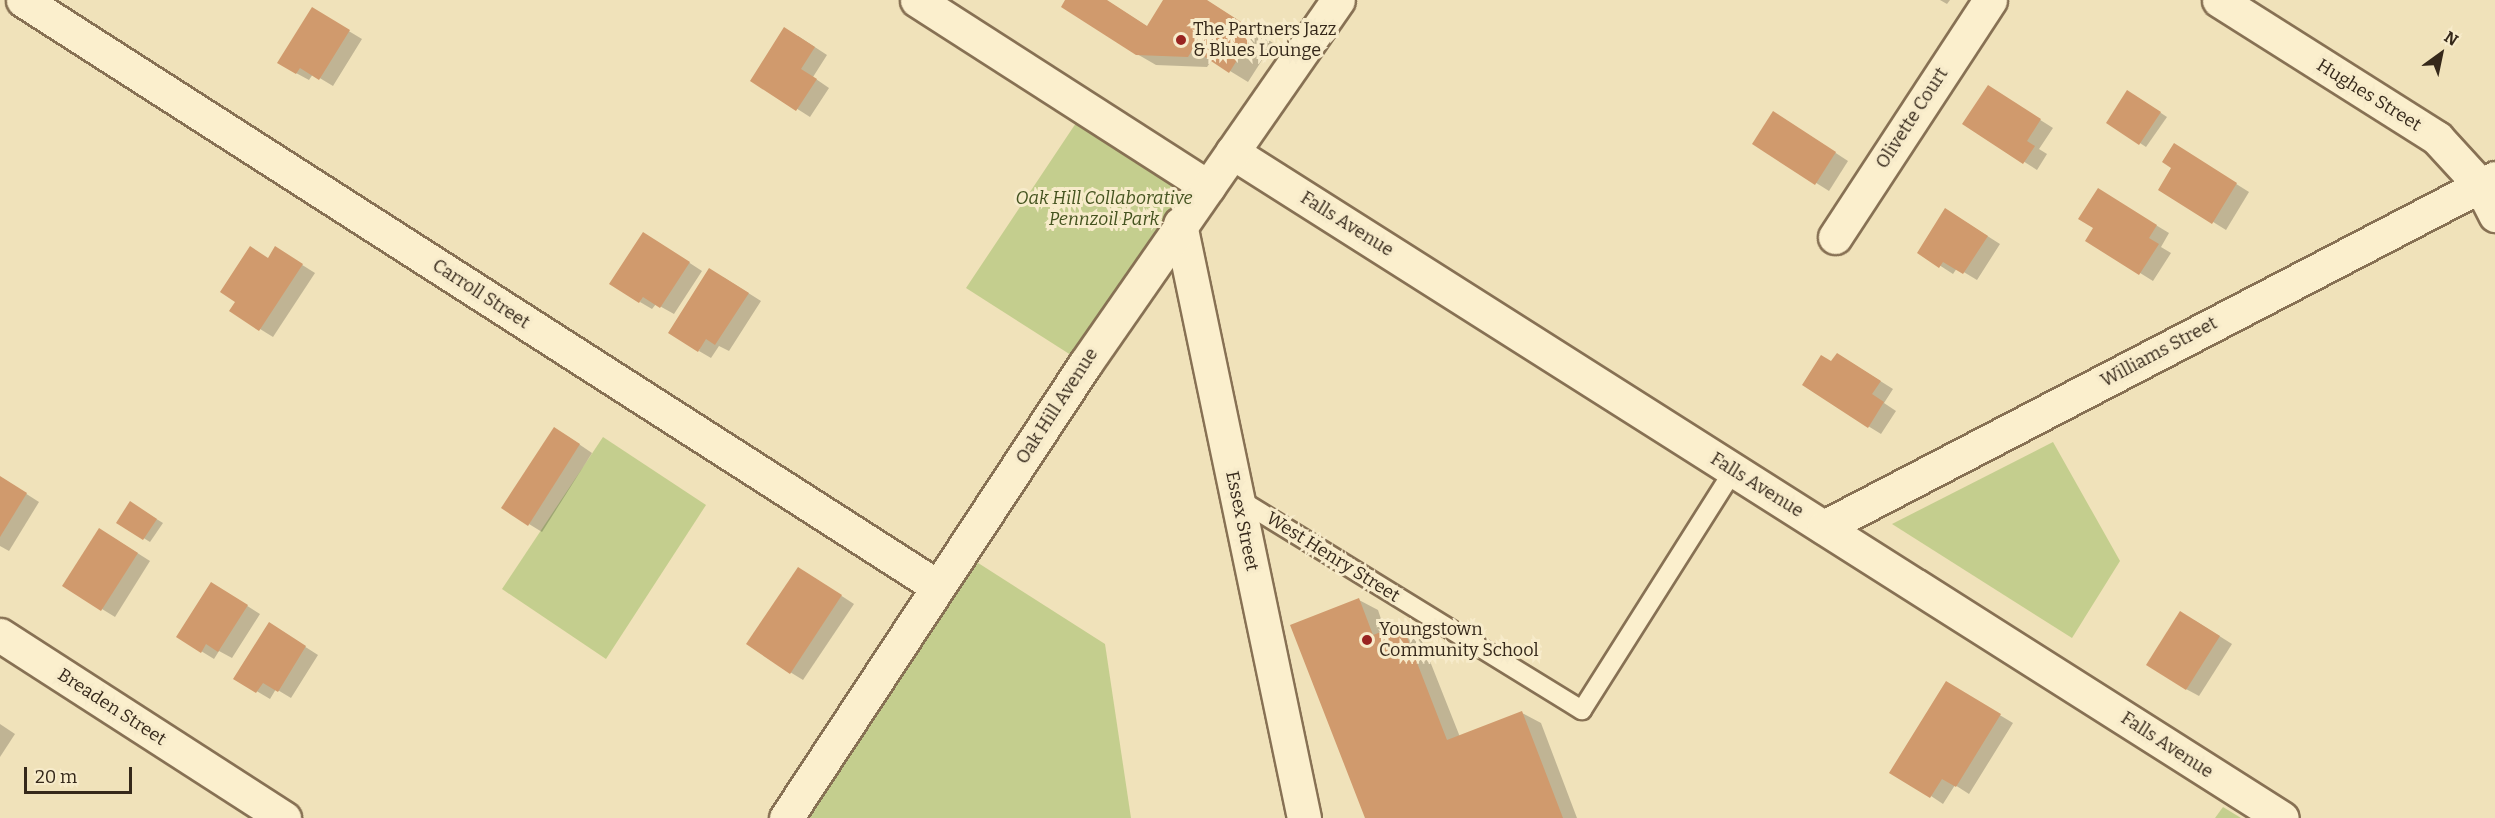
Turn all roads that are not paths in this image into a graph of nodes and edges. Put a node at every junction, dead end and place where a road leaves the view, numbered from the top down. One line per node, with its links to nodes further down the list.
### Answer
1 (24, 0): 15 (street, Carroll Street)
2 (917, 0): 8 (street)
3 (1338, 0): 6 (street, Oak Hill Avenue)
4 (1990, 0): 11 (street, Olivette Court)
5 (2226, 2): 7 (street, Hughes Street)
6 (1232, 152): 8 (street, Oak Hill Avenue); 12 (street, Falls Avenue)
7 (2487, 182): 9 (street, Hughes Street); 14 (street, Williams Street)
8 (1208, 187): 10 (street, Oak Hill Avenue)
9 (2495, 215)
10 (1180, 224): 13 (street, Essex Street); 15 (street, Oak Hill Avenue)
11 (1835, 237)
12 (1734, 470): 13 (lane, West Henry Street); 14 (street, Falls Avenue)
13 (1237, 498): 19 (street, Essex Street)
14 (1824, 527): 20 (street, Falls Avenue)
15 (938, 587): 18 (street, Oak Hill Avenue)
16 (0, 635): 17 (street, Breaden Street)
17 (284, 818)
18 (786, 818)
19 (1304, 818)
20 (2282, 818)

